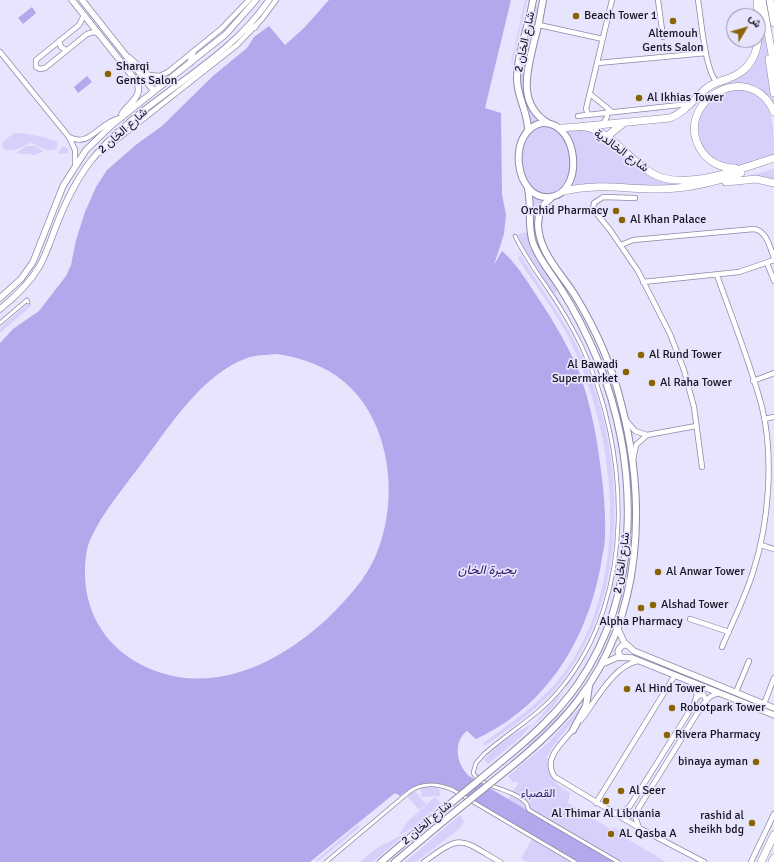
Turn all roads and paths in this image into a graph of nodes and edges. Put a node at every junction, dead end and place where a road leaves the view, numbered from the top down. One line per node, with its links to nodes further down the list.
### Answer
1 (72, 0): 17 (street)
2 (82, 0): 32 (street)
3 (249, 0): 15 (street)
4 (256, 0): 18 (street, شارع الخان 2)
5 (269, 0): 22 (street, شارع الخان 2)
6 (276, 0): 21 (street)
7 (533, 0): 54 (main road, شارع الخان 2)
8 (543, 0): 20 (main road, شارع الخان 2)
9 (612, 0): 26 (street)
10 (658, 0): 25 (street)
11 (698, 0): 31 (street)
12 (757, 0): 37 (main road)
13 (763, 0): 16 (main road); 23 (main road)
14 (770, 0): 16 (main road)
15 (239, 12): 18 (street); 30 (street)
16 (773, 15): 19 (main road)
17 (84, 16): 24 (street); 27 (street)
18 (239, 22): 33 (street, شارع الخان 2)
19 (774, 23)
20 (539, 25): 26 (street); 49 (main road, شارع الخان 2)
21 (255, 26): 22 (street); 57 (street)
22 (244, 30): 57 (street, شارع الخان 2)
23 (767, 31): 35 (main road); 40 (main road)
24 (100, 34): 28 (street); 47 (street)
25 (663, 37)
26 (603, 39): 34 (street)
27 (59, 41): 28 (street); 28 (street)
28 (66, 50)
29 (0, 52): 55 (street)
30 (192, 52): 32 (street); 33 (street)
31 (706, 53): 34 (street); 37 (street)
32 (124, 54): 36 (street)
33 (190, 63): 38 (street, شارع الخان 2)
34 (598, 63): 41 (street)
35 (774, 65)
36 (142, 76): 38 (street); 39 (street)
37 (714, 79): 42 (main road)
38 (168, 80): 39 (street, شارع الخان 2)
39 (154, 91): 47 (street, شارع الخان 2)
40 (774, 93)
41 (590, 94): 44 (street); 45 (street)
42 (690, 103): 44 (street); 48 (main road)
43 (774, 112): 61 (main road)
44 (608, 113): 45 (street); 50 (street); 51 (street)
45 (588, 114): 46 (street)
46 (578, 116)
47 (120, 118): 55 (street); 60 (street, شارع الخان 2)
48 (625, 122): 50 (main road); 56 (main road)
49 (548, 123): 52 (main road); 54 (main road)
50 (613, 123): 51 (main road)
51 (603, 124): 53 (main road)
52 (560, 128): 53 (main road, شارع الخالدية); 65 (main road)
53 (577, 128): 56 (main road, شارع الخالدية)
54 (528, 130): 64 (main road)
55 (69, 137): 60 (street)
56 (606, 137): 61 (main road, شارع الخالدية)
57 (96, 155): 76 (street, شارع الخان 2)
58 (774, 158): 61 (main road, شارع الخالدية)
59 (774, 163): 63 (main road, شارع الخالدية)
60 (75, 165): 73 (street, شارع الخان 2)
61 (741, 168)
62 (774, 183): 63 (main road)
63 (710, 184): 65 (main road, شارع الخالدية)
64 (528, 189): 66 (main road); 125 (main road, شارع الخان 2, bridge)
65 (564, 191): 66 (main road)
66 (552, 197): 86 (main road, شارع الخان 2)
67 (635, 198): 69 (street)
68 (515, 236): 129 (street)
69 (621, 245): 70 (street); 75 (street)
70 (774, 259): 71 (street)
71 (767, 263): 72 (street); 74 (street)
72 (717, 275): 75 (street); 84 (street)
73 (21, 279): 76 (street); 77 (street, شارع الخان 2)
74 (774, 280)
75 (643, 282): 88 (street)
76 (27, 284): 78 (street, شارع الخان 2)
77 (12, 288): 78 (street); 79 (street, شارع الخان 2)
78 (17, 294): 81 (street, شارع الخان 2)
79 (0, 298)
80 (28, 302): 82 (street)
81 (0, 309)
82 (0, 323)
83 (774, 373): 84 (street)
84 (753, 381): 87 (street)
85 (774, 416): 87 (street)
86 (626, 419): 89 (street); 90 (main road, شارع الخان 2)
87 (764, 419): 92 (street)
88 (696, 426): 89 (street); 91 (street)
89 (647, 435): 90 (street)
90 (633, 460): 95 (main road, شارع الخان 2)
91 (702, 467)
92 (760, 545): 93 (street); 96 (street)
93 (774, 549)
94 (690, 619): 96 (street)
95 (618, 629): 97 (street); 102 (main road, شارع الخان 2)
96 (728, 632): 98 (street)
97 (627, 645): 99 (street); 107 (street)
98 (722, 647)
99 (621, 657): 101 (street); 102 (street)
100 (749, 660): 107 (street)
101 (639, 661): 103 (street); 114 (street)
102 (602, 664): 106 (main road, شارع الخان 2)
103 (675, 675): 105 (street); 115 (street)
104 (774, 678): 111 (street)
105 (693, 682): 108 (street); 109 (street)
106 (589, 686): 114 (main road); 126 (main road, شارع الخان 2, bridge)
107 (736, 692): 111 (street)
108 (719, 693): 110 (street); 113 (street)
109 (697, 697): 110 (street); 116 (street)
110 (706, 700): 119 (street)
111 (764, 704): 112 (street)
112 (774, 708)
113 (774, 715)
114 (573, 730): 115 (street)
115 (596, 803): 117 (street)
116 (626, 810): 117 (street); 119 (street)
117 (615, 814): 120 (street)
118 (774, 814): 131 (street)
119 (636, 816): 120 (street)
120 (639, 828): 130 (street)
121 (774, 834): 132 (main road)
122 (774, 858): 133 (main road)
123 (498, 861): 127 (street)
124 (326, 862): 128 (street)
125 (381, 862)
126 (395, 862)
127 (424, 862)
128 (576, 862)
129 (618, 862)
130 (704, 862)
131 (752, 862)
132 (761, 862)
133 (772, 862)

